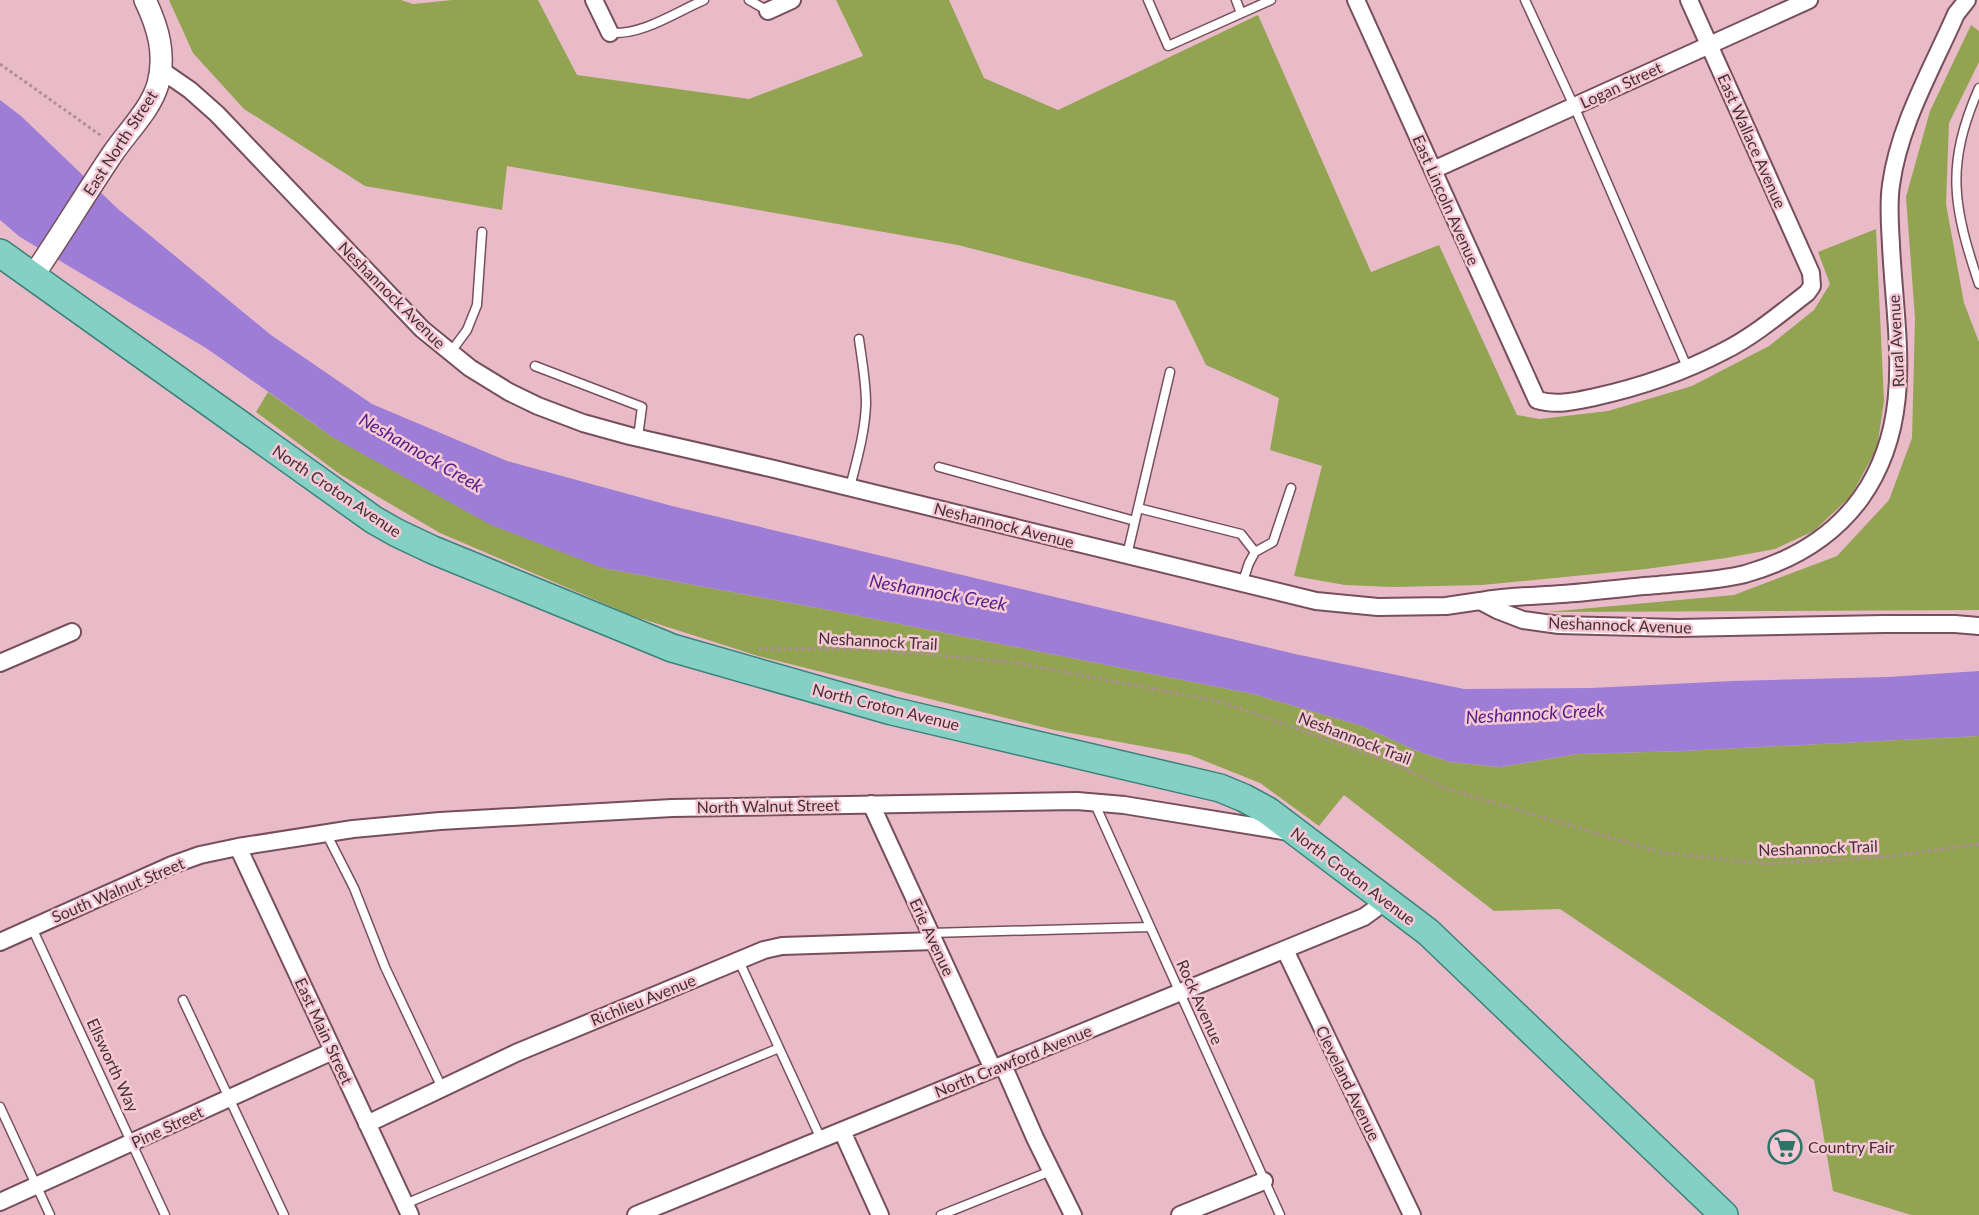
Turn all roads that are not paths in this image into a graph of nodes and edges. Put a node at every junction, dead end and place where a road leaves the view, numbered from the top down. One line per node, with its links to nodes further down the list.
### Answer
1 (145, 0): 18 (street, East North Street)
2 (594, 0): 16 (street)
3 (704, 0): 16 (lane)
4 (749, 0): 14 (lane)
5 (792, 0): 14 (street)
6 (1148, 0): 15 (lane)
7 (1236, 0): 15 (lane)
8 (1271, 0): 15 (lane)
9 (1356, 0): 21 (street, East Lincoln Avenue)
10 (1525, 0): 20 (lane)
11 (1689, 0): 17 (street, East Wallace Avenue)
12 (1809, 0): 17 (street, Logan Street)
13 (1967, 0): 40 (street, Rural Avenue)
14 (768, 11)
15 (1241, 13)
16 (610, 33)
17 (1709, 45): 20 (street, Logan Street); 29 (street, East Wallace Avenue)
18 (161, 70): 24 (street, East North Street); 27 (street, Neshannock Avenue)
19 (1979, 88): 25 (lane)
20 (1574, 106): 21 (street, Logan Street); 29 (lane)
21 (1432, 170): 29 (street, East Lincoln Avenue)
22 (482, 232): 27 (lane)
23 (0, 253): 24 (main road, North Croton Avenue)
24 (39, 267): 46 (main road, North Croton Avenue)
25 (1979, 284)
26 (859, 339): 33 (lane)
27 (450, 353): 31 (street, Neshannock Avenue)
28 (535, 366): 31 (lane)
29 (1688, 367)
30 (1170, 372): 35 (lane)
31 (638, 437): 33 (street, Neshannock Avenue)
32 (939, 467): 36 (lane)
33 (850, 487): 38 (street, Neshannock Avenue)
34 (1292, 488): 37 (lane)
35 (1138, 508): 36 (lane); 37 (lane)
36 (1135, 521): 38 (lane)
37 (1255, 552): 39 (lane)
38 (1127, 555): 39 (street, Neshannock Avenue)
39 (1242, 584): 40 (street, Neshannock Avenue)
40 (1480, 601): 41 (street, Neshannock Avenue)
41 (1979, 626)
42 (72, 632): 43 (street)
43 (0, 663)
44 (1094, 802): 45 (street, North Walnut Street); 46 (street, North Walnut Street); 50 (lane, Rock Avenue)
45 (871, 804): 47 (street, North Walnut Street); 52 (street, Erie Avenue)
46 (1297, 833): 49 (main road, North Croton Avenue)
47 (326, 834): 48 (street, North Walnut Street); 61 (lane)
48 (238, 847): 51 (street, South Walnut Street); 59 (street, East Main Street)
49 (1382, 897): 54 (street, North Crawford Avenue); 83 (main road, North Croton Avenue)
50 (1150, 927): 52 (lane, Richlieu Avenue); 56 (lane, Rock Avenue)
51 (32, 928): 53 (street, South Walnut Street); 67 (lane, Ellsworth Way)
52 (932, 937): 55 (street, Richlieu Avenue); 60 (street, Erie Avenue)
53 (0, 942)
54 (1285, 950): 56 (street, North Crawford Avenue); 82 (street, Cleveland Avenue)
55 (739, 961): 58 (lane); 61 (street, Richlieu Avenue)
56 (1180, 993): 60 (street, North Crawford Avenue); 69 (lane, Rock Avenue)
57 (183, 1000): 62 (lane)
58 (779, 1048): 66 (lane); 72 (lane)
59 (333, 1051): 62 (street, Pine Street); 64 (street, East Main Street)
60 (998, 1067): 65 (street, North Crawford Avenue); 68 (street, Erie Avenue)
61 (442, 1088): 64 (street, Richlieu Avenue)
62 (229, 1099): 67 (street, Pine Street); 75 (lane)
63 (0, 1107): 70 (lane)
64 (367, 1124): 72 (street, East Main Street)
65 (842, 1131): 66 (street, North Crawford Avenue); 77 (street)
66 (821, 1139): 76 (street, North Crawford Avenue)
67 (132, 1143): 70 (street, Pine Street); 74 (lane, Ellsworth Way)
68 (1051, 1171): 78 (lane); 79 (street, Erie Avenue)
69 (1264, 1181): 80 (street); 81 (lane, Rock Avenue)
70 (37, 1186): 71 (street, Pine Street); 73 (lane)
71 (0, 1202)
72 (407, 1209)
73 (50, 1215)
74 (165, 1215)
75 (284, 1215)
76 (636, 1215)
77 (880, 1215)
78 (940, 1215)
79 (1072, 1215)
80 (1180, 1215)
81 (1280, 1215)
82 (1412, 1215)
83 (1724, 1215)

